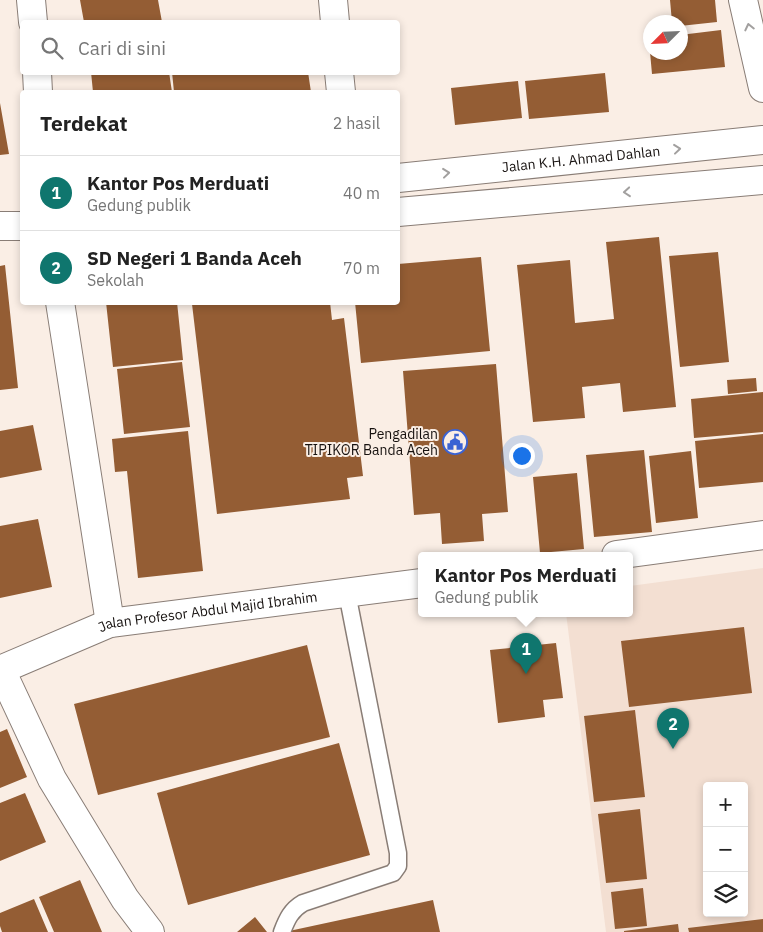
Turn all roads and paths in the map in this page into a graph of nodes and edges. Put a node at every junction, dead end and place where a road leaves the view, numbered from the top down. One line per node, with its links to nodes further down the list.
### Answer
1 (32, 0): 4 (street)
2 (333, 0): 5 (street)
3 (743, 0): 8 (street, one-way to 3)
4 (33, 20)
5 (335, 20)
6 (37, 75): 9 (street)
7 (340, 75): 10 (street)
8 (763, 88)
9 (38, 90)
10 (341, 90)
11 (763, 140): 12 (street, Jalan K.H. Ahmad Dahlan, one-way to 11)
12 (400, 178)
13 (763, 180): 14 (street, one-way to 14)
14 (400, 212)
15 (0, 226): 16 (street)
16 (20, 226)
17 (60, 305): 22 (street)
18 (763, 534): 19 (street)
19 (633, 553)
20 (418, 584): 21 (street, Jalan Profesor Abdul Majid Ibrahim)
21 (347, 593): 22 (street, Jalan Profesor Abdul Majid Ibrahim); 25 (lane)
22 (110, 623): 23 (street, Jalan Profesor Abdul Majid Ibrahim)
23 (0, 670): 24 (street)
24 (150, 932)
25 (282, 932)

